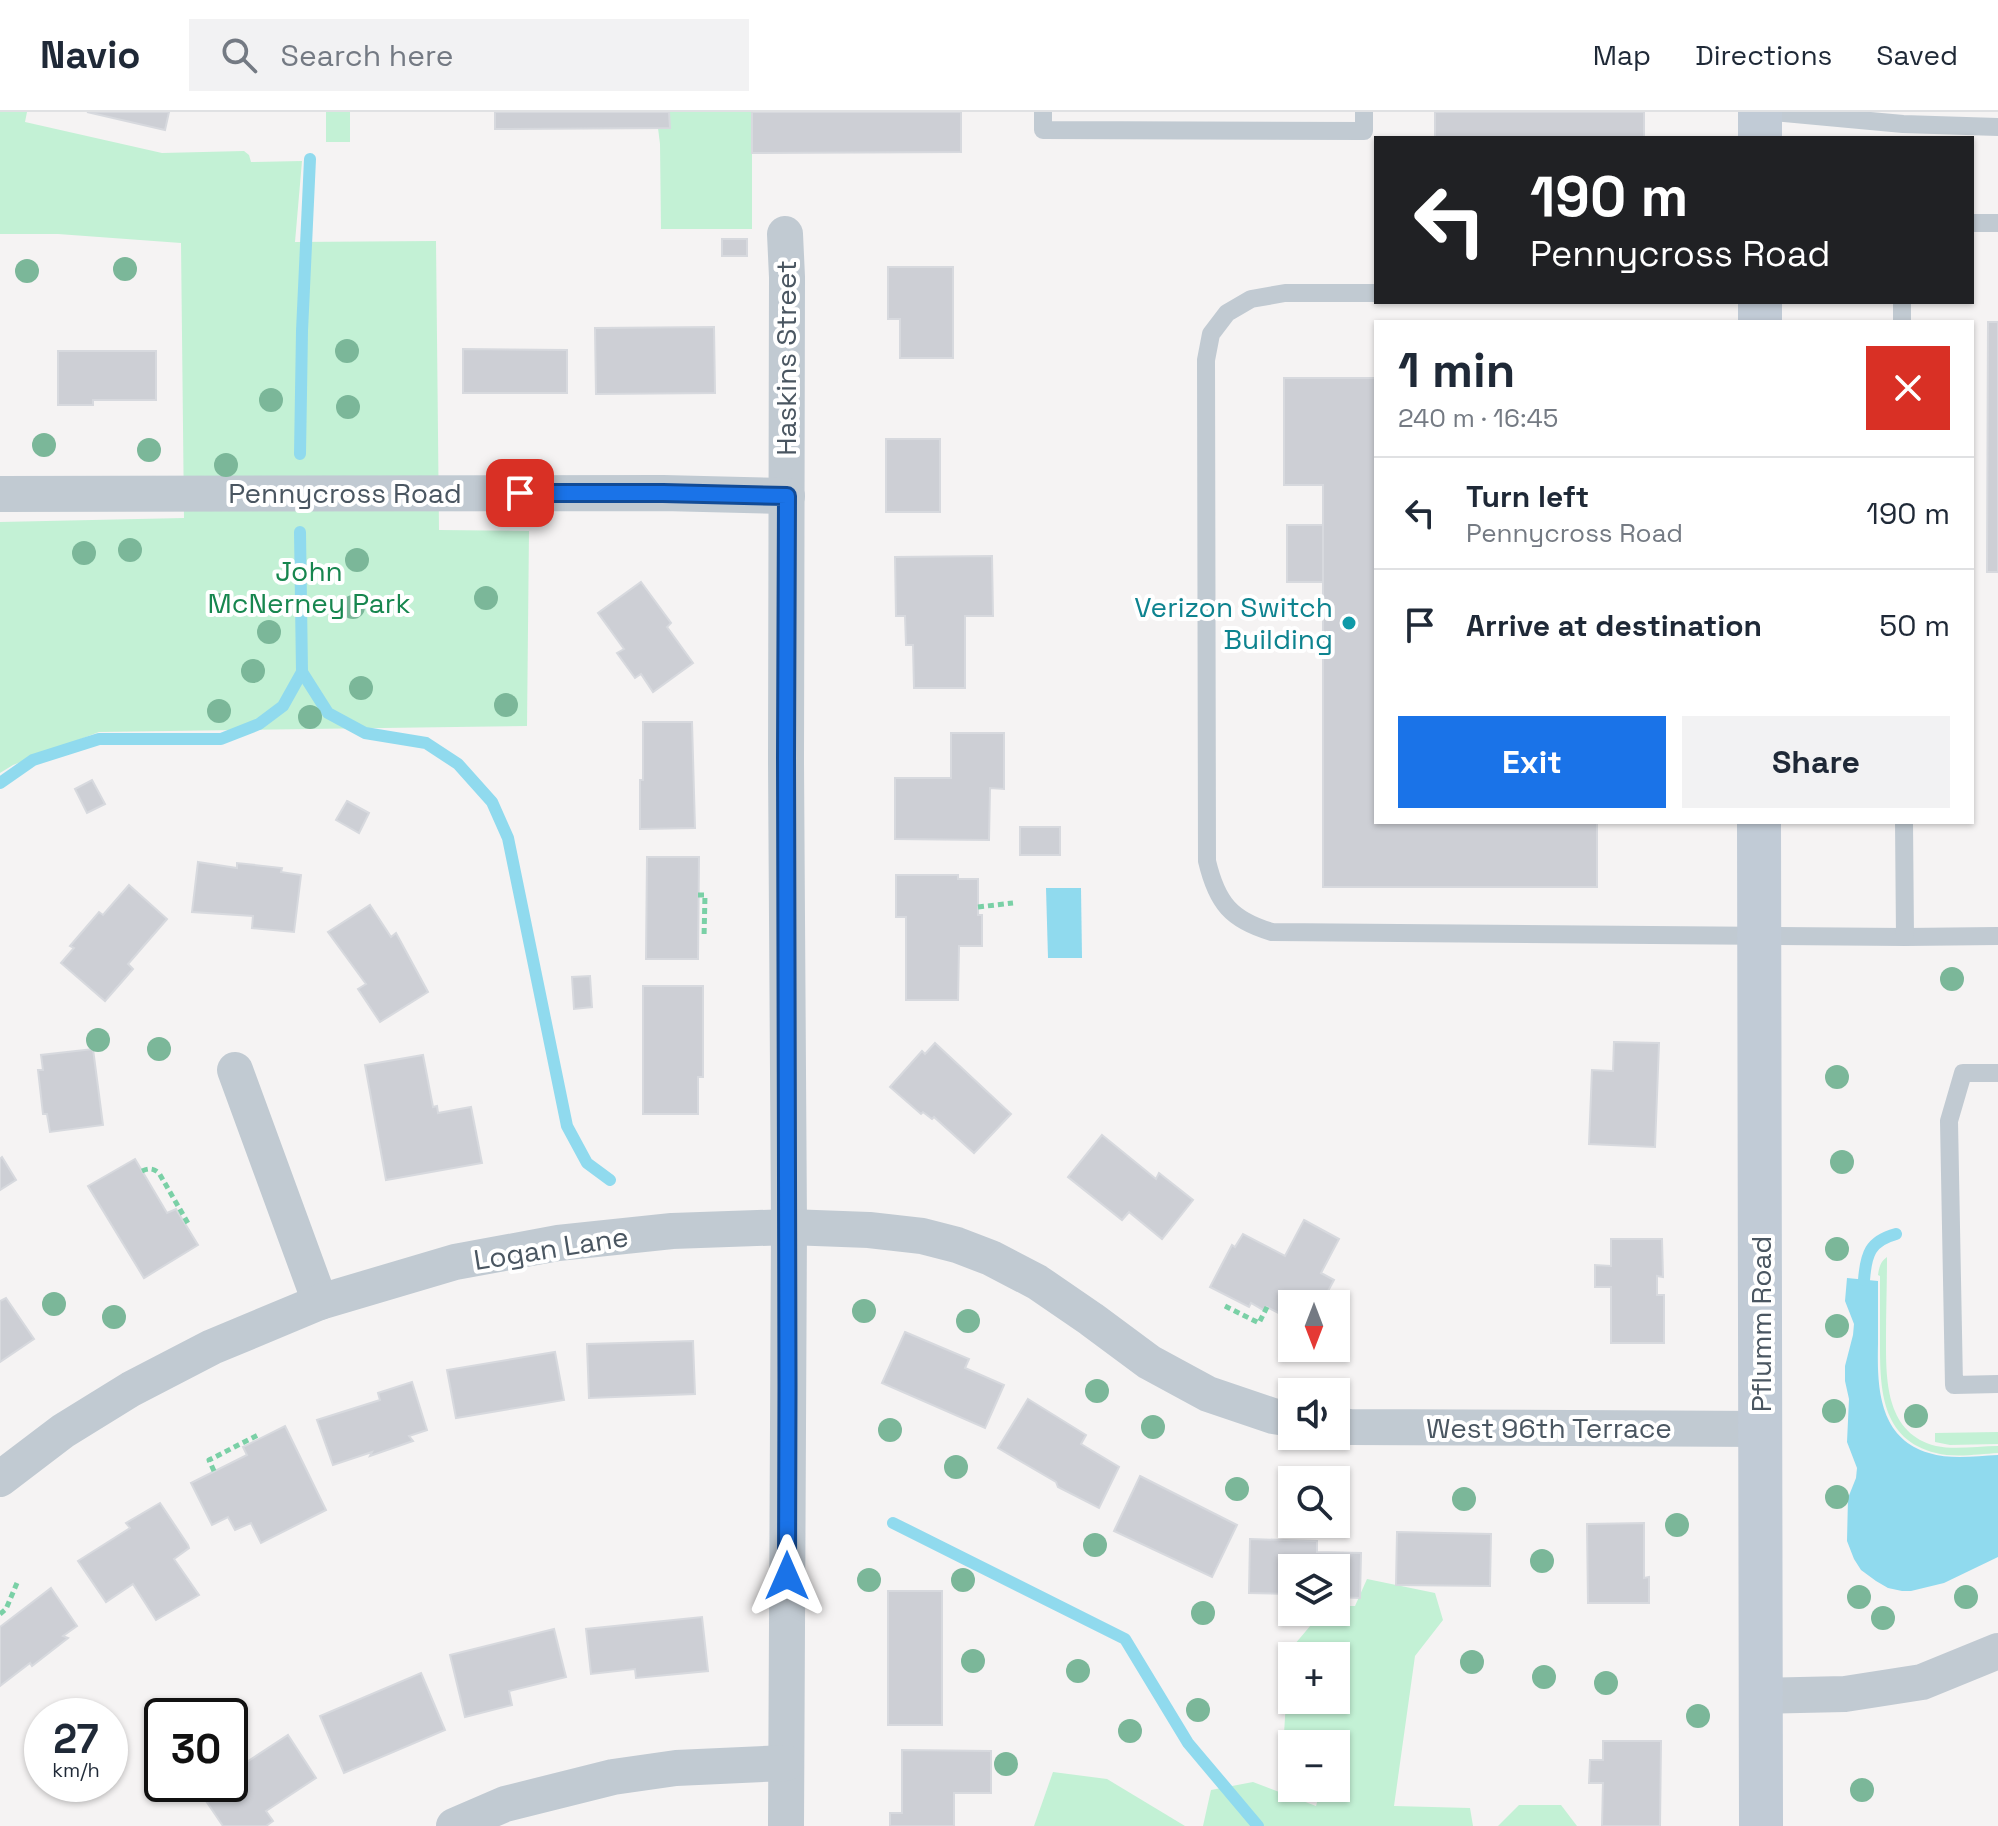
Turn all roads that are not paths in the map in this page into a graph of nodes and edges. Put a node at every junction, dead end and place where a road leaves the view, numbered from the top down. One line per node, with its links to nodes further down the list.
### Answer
1 (1043, 112): 2 (lane)
2 (1364, 112)
3 (1760, 112): 7 (main road)
4 (1773, 112): 6 (lane)
5 (1998, 127): 6 (lane)
6 (1903, 131)
7 (1760, 136)
8 (1974, 223): 9 (lane)
9 (1998, 223)
10 (785, 234): 13 (street, Haskins Street)
11 (1374, 293): 16 (lane)
12 (0, 494): 13 (street, Pennycross Road)
13 (787, 496): 21 (street, Haskins Street)
14 (1759, 824): 16 (main road, Pflumm Road)
15 (1904, 824): 18 (lane)
16 (1759, 936): 18 (lane); 26 (main road, Pflumm Road)
17 (1998, 936): 18 (lane)
18 (1905, 937)
19 (235, 1070): 22 (street)
20 (1998, 1073): 23 (lane)
21 (789, 1227): 22 (street, Logan Lane); 24 (street); 30 (street, Haskins Street)
22 (320, 1302): 27 (street, Logan Lane)
23 (1998, 1384)
24 (1278, 1417)
25 (1350, 1426): 26 (street, West 96th Terrace)
26 (1762, 1429): 29 (main road, Pflumm Road)
27 (0, 1479)
28 (1998, 1651): 29 (street)
29 (1761, 1696): 33 (main road, Pflumm Road)
30 (786, 1763): 31 (street); 32 (street, Haskins Street)
31 (454, 1826)
32 (786, 1826)
33 (1761, 1826)

